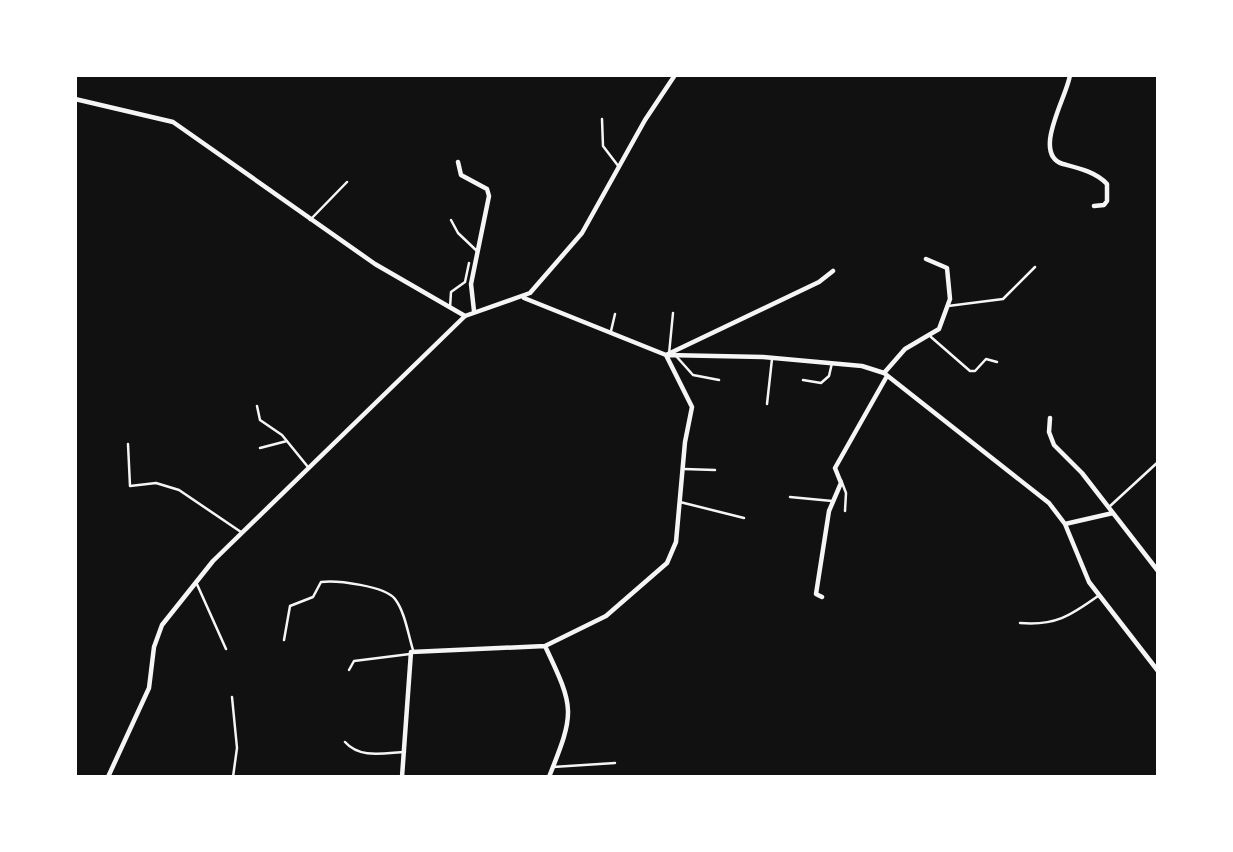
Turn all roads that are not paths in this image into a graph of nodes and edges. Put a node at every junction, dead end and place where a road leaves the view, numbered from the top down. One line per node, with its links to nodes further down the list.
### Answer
1 (675, 75): 6 (street)
2 (1070, 75): 8 (street)
3 (75, 99): 9 (street)
4 (602, 119): 6 (lane)
5 (458, 162): 11 (street)
6 (619, 167): 16 (street)
7 (347, 182): 9 (lane)
8 (1094, 206)
9 (310, 220): 18 (street)
10 (451, 220): 11 (lane)
11 (478, 252): 19 (street)
12 (926, 259): 17 (street)
13 (469, 263): 18 (lane)
14 (1035, 267): 17 (lane)
15 (833, 271): 25 (street)
16 (523, 298): 19 (street); 23 (street)
17 (948, 306): 24 (street)
18 (450, 308): 22 (street)
19 (474, 311): 22 (street)
20 (673, 313): 25 (lane)
21 (615, 314): 23 (lane)
22 (464, 316): 40 (street)
23 (610, 334): 25 (street)
24 (931, 337): 28 (lane); 30 (street)
25 (667, 355): 26 (street); 41 (street)
26 (676, 356): 27 (street); 31 (lane)
27 (772, 358): 29 (street); 33 (lane)
28 (997, 362)
29 (832, 363): 30 (street); 32 (lane)
30 (886, 374): 43 (street); 51 (street)
31 (719, 380)
32 (803, 380)
33 (767, 404)
34 (257, 406): 36 (lane)
35 (1050, 418): 47 (street)
36 (287, 441): 38 (lane); 40 (lane)
37 (128, 444): 52 (lane)
38 (260, 448)
39 (1158, 462): 47 (lane)
40 (310, 469): 52 (street)
41 (683, 469): 42 (lane); 46 (street)
42 (715, 470)
43 (841, 480): 45 (street); 48 (lane)
44 (790, 497): 45 (lane)
45 (833, 501): 56 (street)
46 (680, 502): 50 (lane); 59 (street)
47 (1108, 507): 49 (street)
48 (845, 511)
49 (1113, 513): 51 (street); 53 (street)
50 (744, 518)
51 (1065, 524): 55 (street)
52 (242, 533): 54 (street)
53 (1158, 571)
54 (196, 582): 60 (lane); 69 (street)
55 (1098, 596): 57 (lane); 63 (street)
56 (822, 597)
57 (1020, 623)
58 (284, 640): 61 (lane)
59 (545, 646): 61 (street); 68 (street)
60 (226, 649)
61 (412, 652): 62 (lane); 66 (street)
62 (349, 670)
63 (1158, 671)
64 (232, 697): 70 (lane)
65 (345, 742): 66 (lane)
66 (405, 752): 71 (street)
67 (615, 763): 68 (lane)
68 (553, 767): 72 (street)
69 (108, 777)
70 (233, 777)
71 (402, 777)
72 (549, 777)

